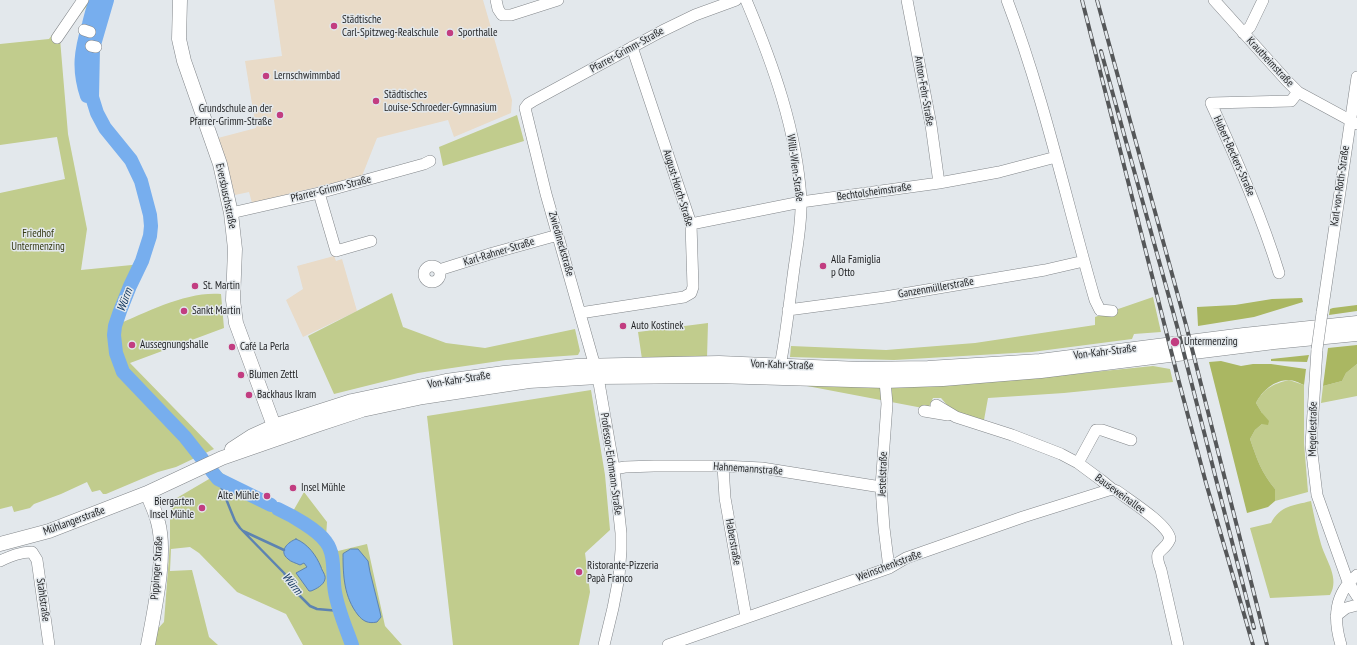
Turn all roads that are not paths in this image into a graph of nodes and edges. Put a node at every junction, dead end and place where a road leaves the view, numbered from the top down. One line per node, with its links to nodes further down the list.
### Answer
1 (83, 0): 12 (street)
2 (180, 0): 23 (main road, Eversbuschstraße)
3 (496, 0): 4 (street)
4 (558, 0)
5 (736, 0): 13 (street, Pfarrer-Grimm-Straße)
6 (746, 0): 22 (street, Willi-Wien-Straße)
7 (907, 0): 20 (street, Anton-Fehr-Straße)
8 (1008, 0): 18 (street)
9 (1214, 0): 11 (street, Krautheimstraße)
10 (1263, 0): 11 (street)
11 (1243, 33): 15 (street, Krautheimstraße)
12 (57, 38)
13 (632, 47): 16 (street, Pfarrer-Grimm-Straße); 24 (street, August-Horch-Straße)
14 (1357, 77): 17 (street, Karl-von-Roth-Straße)
15 (1298, 92): 17 (street, Krautheimstraße); 29 (street, Hubert-Beckers-Straße)
16 (525, 111): 25 (street, Zwiedineckstraße)
17 (1353, 122): 30 (street, Karl-von-Roth-Straße)
18 (1056, 157): 20 (street, Bechtolsheimstraße); 27 (street)
19 (430, 160): 21 (street, Pfarrer-Grimm-Straße)
20 (939, 183): 22 (street, Bechtolsheimstraße)
21 (319, 193): 23 (street, Pfarrer-Grimm-Straße); 26 (street)
22 (801, 202): 24 (street, Bechtolsheimstraße); 31 (street, Willi-Wien-Straße)
23 (231, 214): 42 (main road, Eversbuschstraße)
24 (691, 224): 33 (street, August-Horch-Straße)
25 (558, 235): 28 (street, Karl-Rahner-Straße); 33 (street, Zwiedineckstraße)
26 (371, 241)
27 (1084, 261): 31 (street, Ganzenmüllerstraße); 32 (street)
28 (439, 270)
29 (1279, 273)
30 (1324, 295): 53 (street, Megerlestraße, bridge)
31 (788, 310): 36 (street, Willi-Wien-Straße)
32 (1112, 311)
33 (580, 313): 37 (street, Zwiedineckstraße)
34 (1357, 323): 36 (main road, Von-Kahr-Straße)
35 (1357, 334): 38 (main road, Von-Kahr-Straße)
36 (780, 366): 37 (main road, Von-Kahr-Straße)
37 (596, 371): 38 (main road, Von-Kahr-Straße); 42 (main road, Von-Kahr-Straße); 46 (street, Professor-Eichmann-Straße)
38 (885, 381): 47 (street, Jestelstraße)
39 (936, 406): 41 (street, Bauseweinallee)
40 (924, 412): 41 (street, Bauseweinallee)
41 (956, 417): 44 (street, Bauseweinallee)
42 (276, 432): 49 (main road, Von-Kahr-Straße)
43 (1131, 440): 44 (street)
44 (1078, 463): 48 (street, Bauseweinallee)
45 (723, 466): 46 (street, Hahnemannstraße); 47 (street, Hahnemannstraße); 57 (street, Haberstraße)
46 (614, 469): 60 (street, Professor-Eichmann-Straße)
47 (881, 487): 52 (street, Jestelstraße)
48 (1112, 490): 52 (street, Weinschenkstraße); 62 (street, Bauseweinallee)
49 (147, 493): 50 (main road, Mühlangerstraße); 59 (main road, Pippinger Straße)
50 (0, 544)
51 (0, 561): 58 (street, Stahlstraße)
52 (889, 568): 57 (street, Weinschenkstraße)
53 (1353, 578): 54 (street, Megerlestraße); 56 (street)
54 (1357, 596)
55 (1357, 605): 56 (street)
56 (1336, 616): 63 (street)
57 (746, 617): 61 (street, Weinschenkstraße)
58 (49, 645)
59 (148, 645)
60 (604, 645)
61 (668, 645)
62 (1178, 645)
63 (1341, 645)

